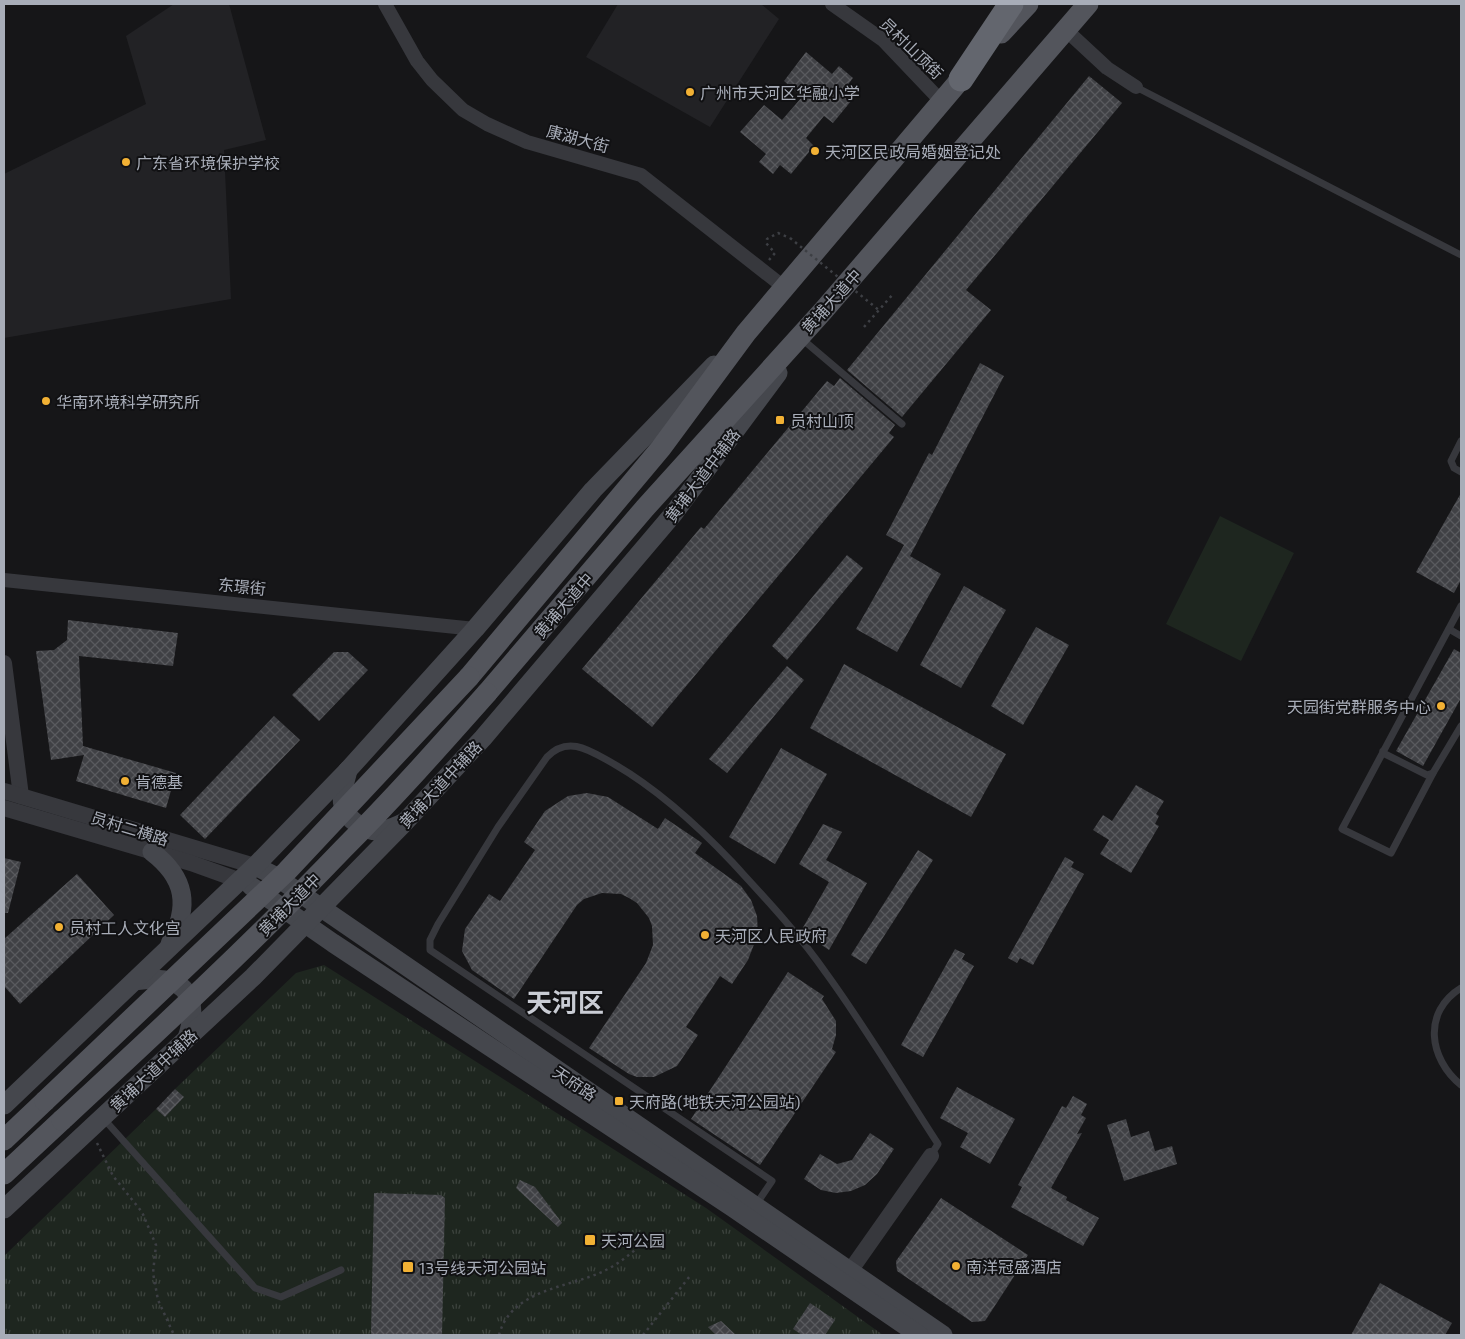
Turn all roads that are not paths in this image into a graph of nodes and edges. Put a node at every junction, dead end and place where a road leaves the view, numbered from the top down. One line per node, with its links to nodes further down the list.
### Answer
1 (385, 4): 11 (street, 康湖大街)
2 (832, 4): 9 (street, 员村山顶街)
3 (1011, 4): 7 (highway)
4 (1028, 4): 7 (main road, 黄埔大道中)
5 (1088, 4): 6 (main road, 黄埔大道中)
6 (1066, 30): 8 (street); 12 (main road, 黄埔大道中)
7 (961, 79): 9 (main road, 黄埔大道中)
8 (1136, 87): 10 (lane)
9 (942, 102): 11 (main road, 黄埔大道中)
10 (1461, 255)
11 (785, 288): 13 (main road, 黄埔大道中)
12 (823, 311): 14 (main road, 黄埔大道中辅路); 46 (main road, 黄埔大道中, bridge)
13 (746, 333): 20 (main road); 44 (main road, 黄埔大道中, bridge)
14 (802, 339): 15 (lane); 31 (main road, 黄埔大道中辅路)
15 (902, 424)
16 (1461, 442): 17 (lane)
17 (1461, 472)
18 (4, 580): 20 (street, 东璟街)
19 (1461, 606): 21 (lane)
20 (475, 628): 26 (main road)
21 (1449, 628): 22 (lane); 25 (lane)
22 (1461, 636)
23 (4, 663): 29 (street)
24 (1461, 726): 27 (lane)
25 (1383, 751): 27 (lane); 27 (lane)
26 (348, 770): 31 (main road); 33 (main road)
27 (1433, 773)
28 (4, 791): 29 (street, 员村二横路)
29 (21, 796): 33 (street, 员村二横路)
30 (4, 808): 32 (street, 员村二横路)
31 (404, 823): 35 (main road, 黄埔大道中辅路)
32 (152, 852): 34 (street, 员村二横路); 37 (main road)
33 (255, 866): 34 (main road); 35 (main road, 天府路)
34 (241, 880): 36 (main road, 天府路); 37 (main road)
35 (321, 908): 36 (main road, 黄埔大道中辅路); 47 (main road, 天府路)
36 (306, 924): 40 (main road, 黄埔大道中辅路); 50 (main road, 天府路)
37 (168, 950): 38 (main road)
38 (135, 981): 40 (main road); 42 (main road)
39 (1461, 988): 41 (lane)
40 (187, 1038): 43 (main road, 黄埔大道中辅路)
41 (1461, 1085)
42 (4, 1105)
43 (97, 1123): 48 (main road, 黄埔大道中辅路); 49 (lane)
44 (4, 1140)
45 (931, 1156): 47 (lane); 50 (street)
46 (4, 1174)
47 (755, 1206): 50 (main road, 天府路)
48 (4, 1209)
49 (341, 1270)
50 (846, 1277): 51 (main road, 天府路); 52 (main road, 天府路)
51 (919, 1335)
52 (943, 1335)

